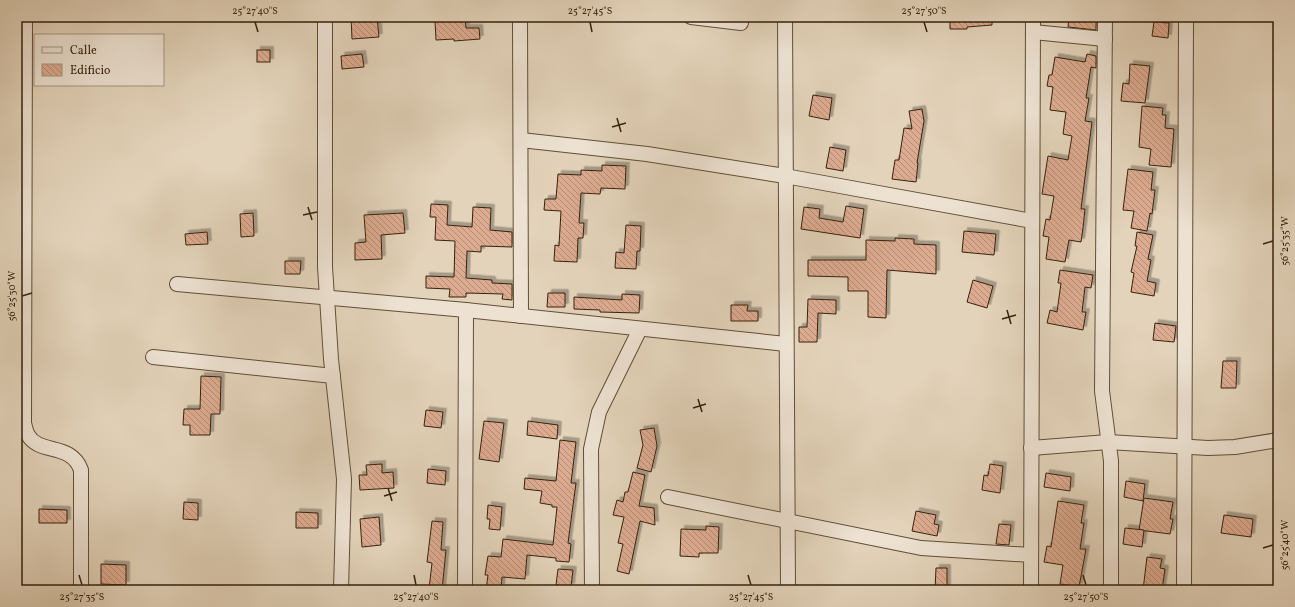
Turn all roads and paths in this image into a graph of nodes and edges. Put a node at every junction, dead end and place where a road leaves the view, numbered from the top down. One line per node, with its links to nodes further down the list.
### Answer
1 (25, 17): 30 (street)
2 (325, 17): 16 (street)
3 (520, 17): 12 (street)
4 (691, 17): 9 (street)
5 (785, 17): 13 (street)
6 (1033, 17): 10 (street)
7 (1105, 17): 11 (street)
8 (1186, 17): 25 (street)
9 (741, 23)
10 (1033, 32): 11 (street); 14 (street)
11 (1105, 39): 24 (street)
12 (521, 140): 13 (street); 18 (street)
13 (785, 176): 14 (street); 20 (street)
14 (1032, 221): 26 (street)
15 (177, 284): 16 (street)
16 (327, 298): 17 (street); 22 (street)
17 (466, 310): 18 (street); 32 (street)
18 (521, 316): 19 (street)
19 (640, 329): 20 (street); 33 (street)
20 (786, 344): 28 (street)
21 (153, 357): 22 (street)
22 (333, 376): 31 (street)
23 (1278, 440): 25 (street)
24 (1108, 442): 25 (street); 26 (street); 36 (street)
25 (1186, 446): 37 (street)
26 (1031, 448): 29 (street)
27 (668, 498): 28 (street)
28 (787, 521): 29 (street); 34 (street)
29 (1031, 555): 35 (street)
30 (81, 590)
31 (341, 590)
32 (465, 590)
33 (592, 590)
34 (788, 590)
35 (1031, 590)
36 (1111, 590)
37 (1184, 590)

